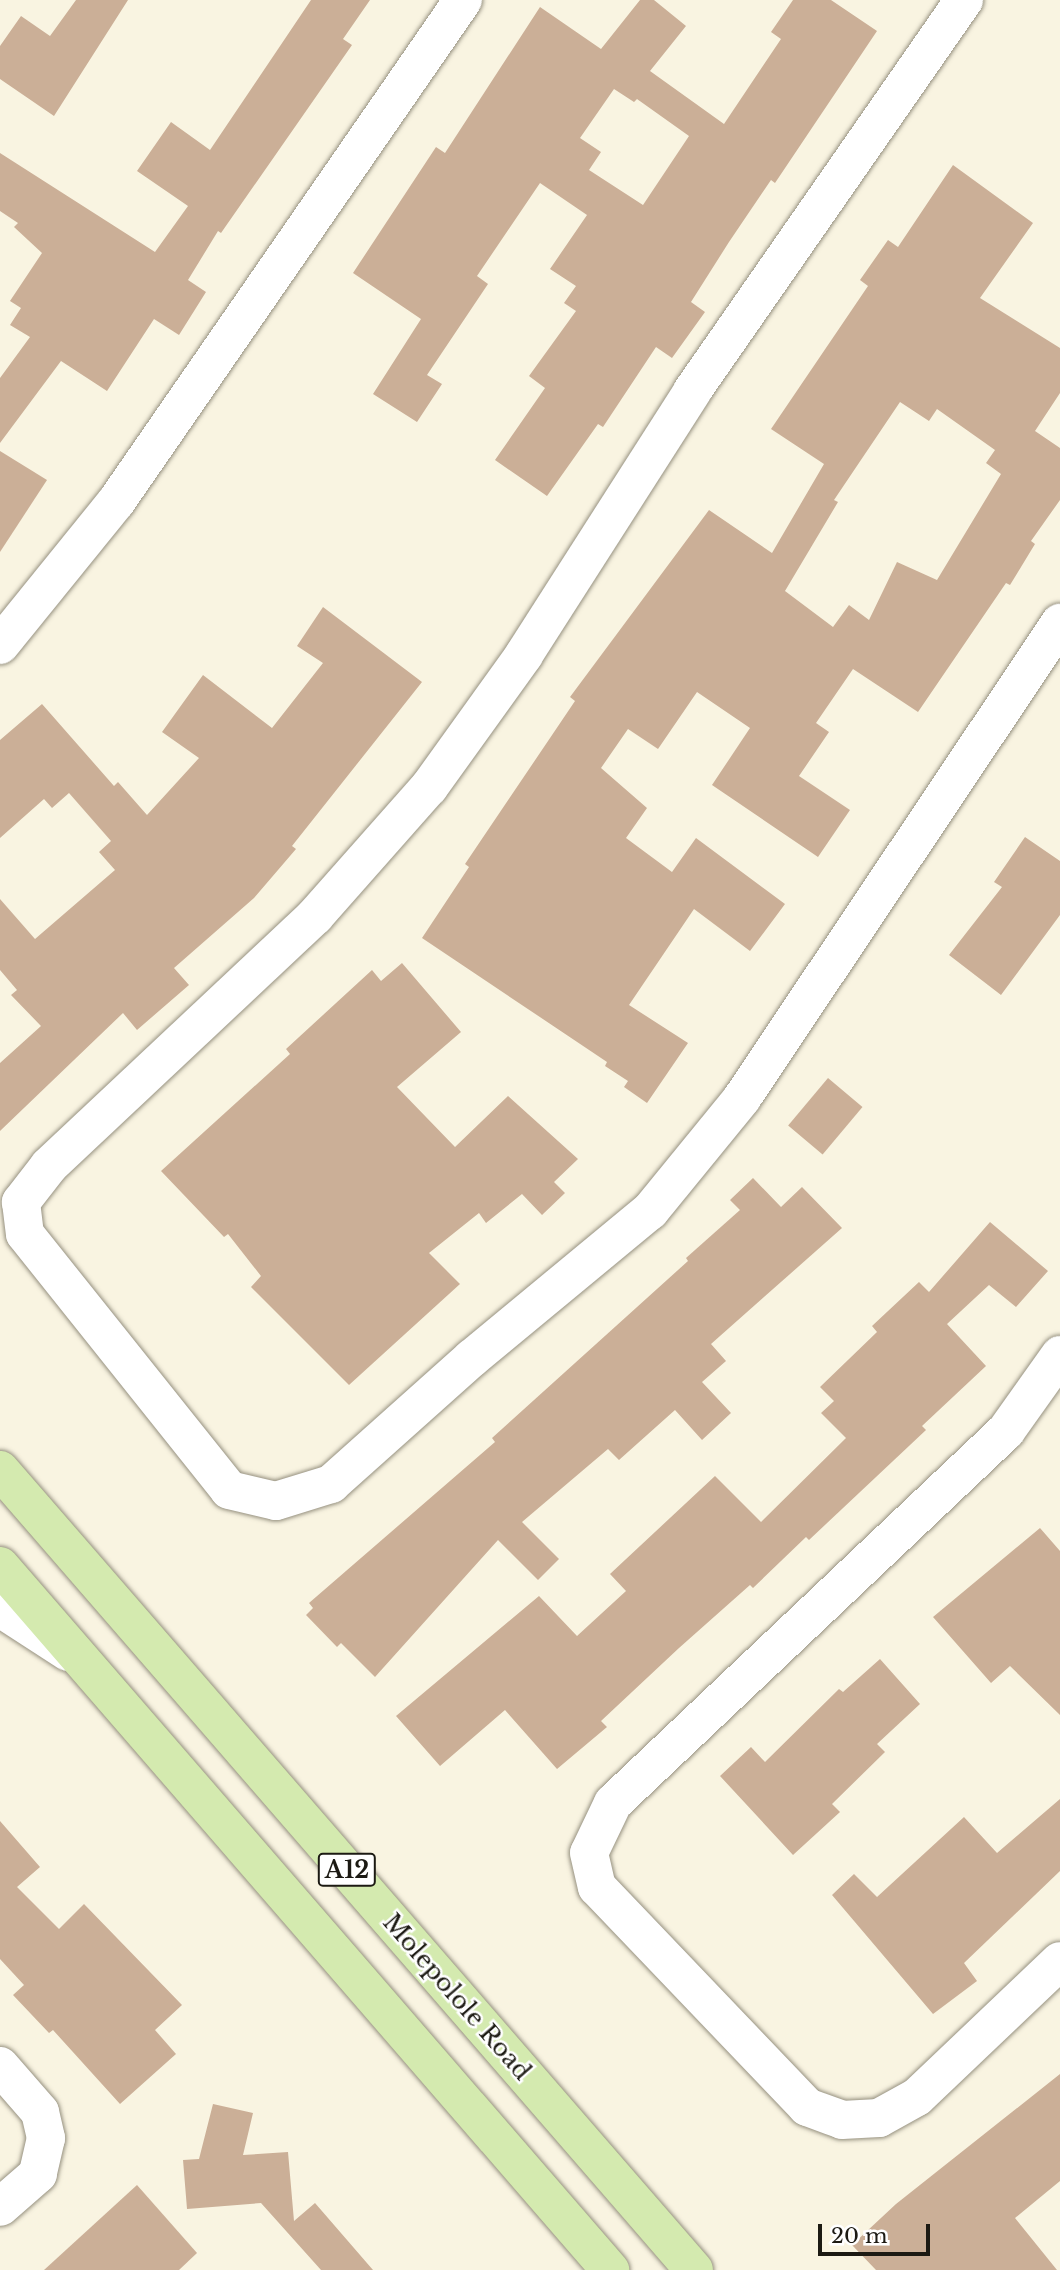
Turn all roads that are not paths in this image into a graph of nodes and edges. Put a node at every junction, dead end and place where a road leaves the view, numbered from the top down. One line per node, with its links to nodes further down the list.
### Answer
1 (463, 0): 4 (street)
2 (964, 0): 3 (street)
3 (1060, 623)
4 (0, 645)
5 (1060, 1355): 10 (street)
6 (0, 1470): 14 (main road, Molepolole Road / A12)
7 (0, 1566): 9 (main road, A12)
8 (0, 1608): 9 (street)
9 (76, 1657): 13 (main road, A12)
10 (1060, 1961)
11 (0, 2066): 12 (street)
12 (0, 2207)
13 (610, 2270)
14 (694, 2270)

